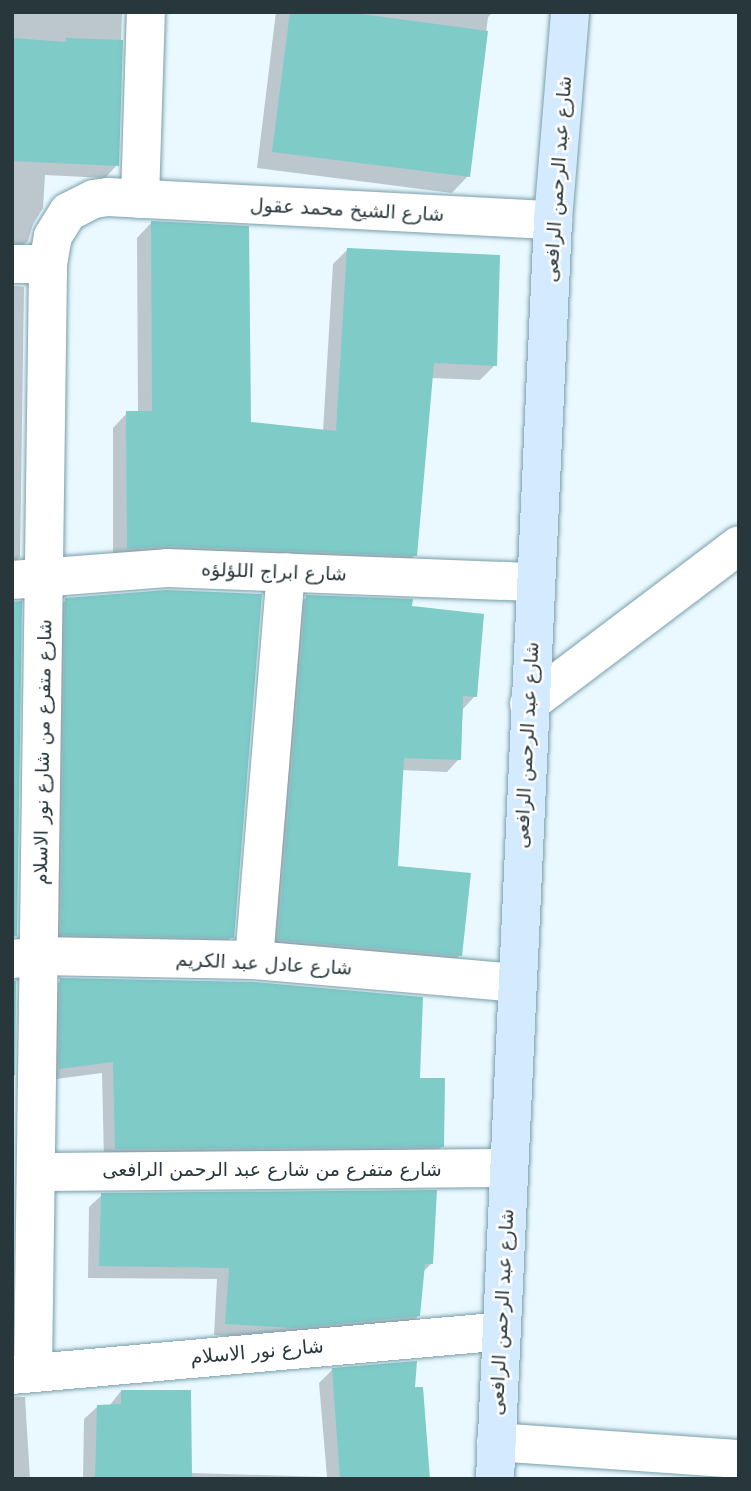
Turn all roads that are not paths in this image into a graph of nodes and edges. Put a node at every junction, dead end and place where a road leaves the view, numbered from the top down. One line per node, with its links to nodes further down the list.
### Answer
1 (146, 12): 3 (street)
2 (570, 12): 4 (street, شارع عبد الرحمن الرافعى)
3 (141, 199): 4 (street, شارع الشيخ محمد عقول); 5 (street, شارع متفرع من شارع نور الاسلام)
4 (553, 220): 9 (street, شارع عبد الرحمن الرافعى)
5 (30, 264): 8 (street, شارع متفرع من شارع نور الاسلام)
6 (739, 545): 10 (street)
7 (286, 572): 8 (street, شارع ابراج اللؤلؤه); 9 (street, شارع ابراج اللؤلؤه); 12 (street)
8 (29, 578): 11 (street, شارع متفرع من شارع نور الاسلام)
9 (536, 582): 10 (street, شارع عبد الرحمن الرافعى)
10 (529, 704): 13 (street, شارع عبد الرحمن الرافعى)
11 (26, 958): 12 (street, شارع عادل عبد الكريم); 15 (street, شارع متفرع من شارع نور الاسلام)
12 (254, 960): 13 (street, شارع عادل عبد الكريم)
13 (516, 983): 14 (street, شارع عبد الرحمن الرافعى)
14 (508, 1168): 15 (street, شارع متفرع من شارع عبد الرحمن الرافعى); 16 (street, شارع عبد الرحمن الرافعى)
15 (36, 1171): 17 (street, شارع متفرع من شارع نور الاسلام)
16 (501, 1331): 17 (street, شارع نور الاسلام); 19 (street, شارع عبد الرحمن الرافعى)
17 (23, 1374)
18 (739, 1459): 19 (street)
19 (495, 1460)

